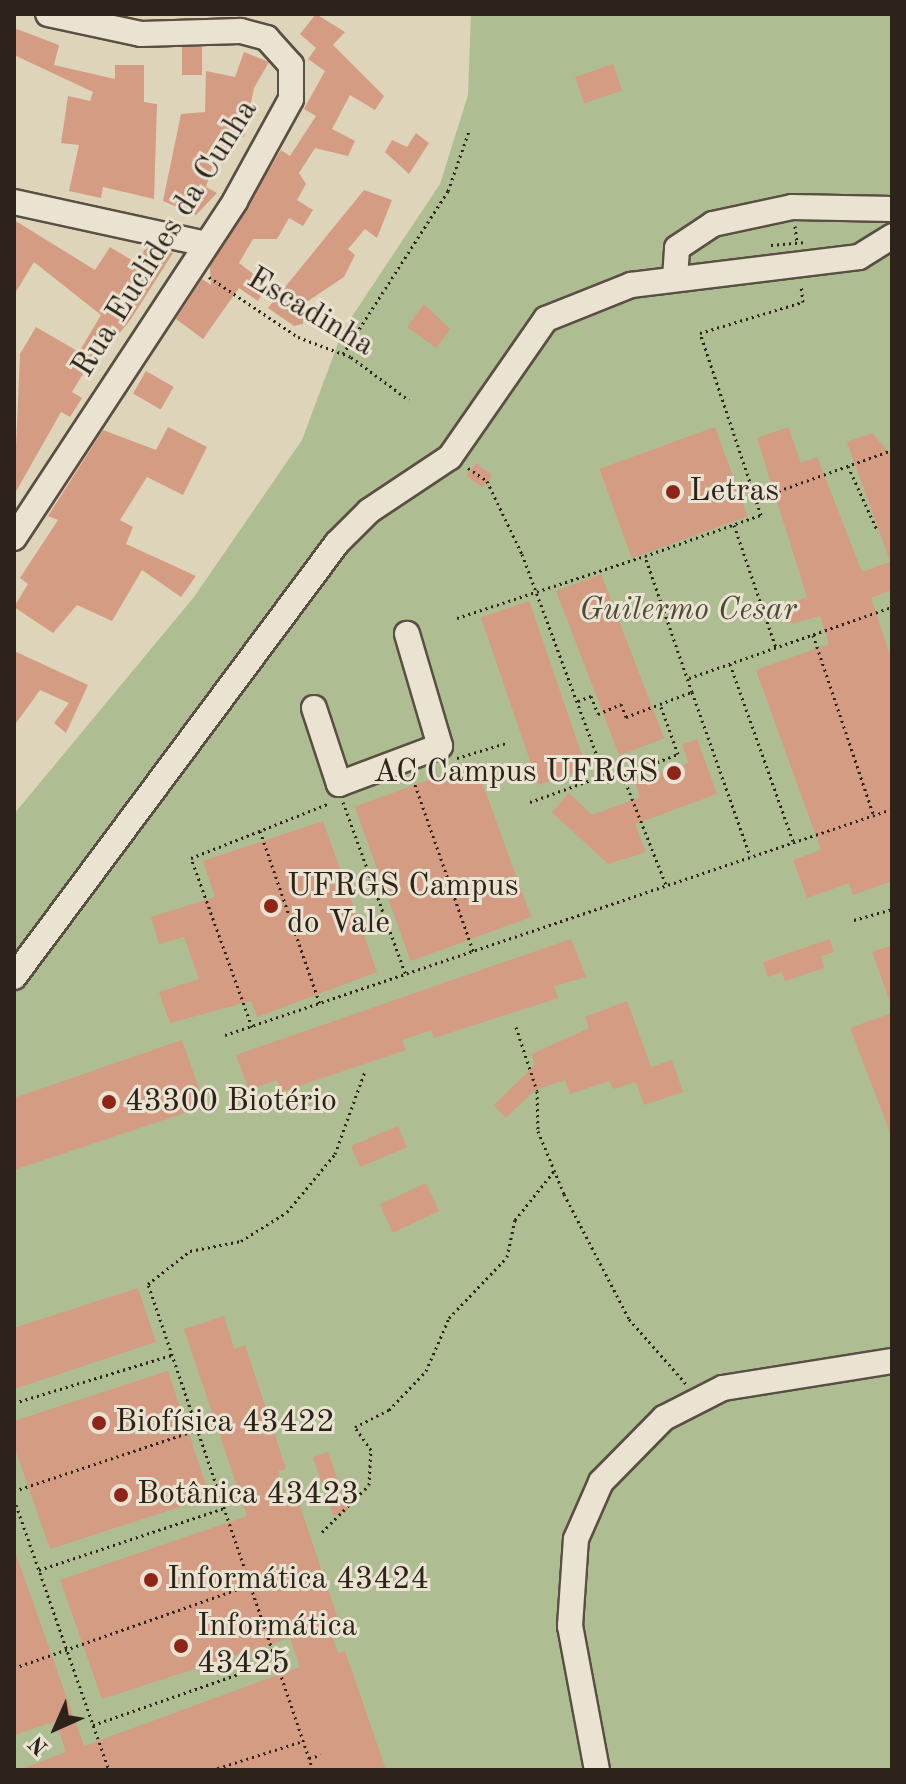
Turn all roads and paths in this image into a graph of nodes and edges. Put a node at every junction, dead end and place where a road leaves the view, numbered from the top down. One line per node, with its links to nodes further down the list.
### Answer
1 (48, 14): 6 (street, Rua Euclides da Cunha)
2 (469, 131): 12 (path)
3 (14, 202): 6 (street)
4 (892, 209): 10 (street)
5 (892, 236): 8 (street)
6 (202, 243): 9 (street, Rua Euclides da Cunha)
7 (892, 253): 8 (street)
8 (859, 257): 10 (street)
9 (189, 264): 12 (path, Escadinha); 20 (street, Rua Euclides da Cunha)
10 (675, 278): 52 (street)
11 (761, 314): 17 (path)
12 (343, 354): 13 (path, Escadinha)
13 (409, 400)
14 (892, 450): 16 (path)
15 (463, 464): 22 (path)
16 (848, 466): 17 (path); 19 (path)
17 (755, 499): 18 (path)
18 (734, 525): 21 (path); 27 (path)
19 (878, 532)
20 (14, 538)
21 (645, 556): 22 (path); 29 (path)
22 (536, 593): 24 (path); 31 (path)
23 (892, 608): 26 (path)
24 (457, 618)
25 (407, 634): 33 (street)
26 (813, 635): 27 (path); 43 (path)
27 (776, 648): 28 (path)
28 (730, 664): 29 (path); 45 (path)
29 (689, 678): 30 (path)
30 (692, 692): 32 (path); 46 (path)
31 (577, 701): 32 (path); 37 (path)
32 (660, 704): 38 (path)
33 (314, 708)
34 (506, 743): 35 (path)
35 (452, 760)
36 (411, 772): 50 (path)
37 (605, 775): 38 (path); 41 (path)
38 (623, 776): 47 (path)
39 (356, 793): 40 (path)
40 (342, 799): 44 (path); 51 (path)
41 (530, 802)
42 (892, 809): 43 (path)
43 (874, 815): 45 (path)
44 (260, 831): 53 (path); 54 (path)
45 (793, 842): 46 (path)
46 (750, 856): 47 (path)
47 (667, 887): 50 (path)
48 (892, 909): 49 (path)
49 (854, 920)
50 (474, 953): 51 (path)
51 (406, 975): 53 (path)
52 (14, 977)
53 (320, 1004): 54 (path)
54 (252, 1027): 56 (path)
55 (516, 1027): 58 (path)
56 (225, 1035)
57 (365, 1071): 59 (path)
58 (554, 1171): 61 (path); 67 (path)
59 (172, 1355): 62 (path); 63 (path)
60 (892, 1361): 84 (street)
61 (689, 1387)
62 (14, 1403)
63 (197, 1429): 64 (path); 66 (path)
64 (14, 1491)
65 (14, 1499): 70 (path)
66 (224, 1508): 68 (path); 70 (path)
67 (322, 1532)
68 (238, 1550): 69 (path); 71 (path)
69 (232, 1553)
70 (39, 1570): 74 (path)
71 (250, 1585): 72 (path); 74 (path)
72 (262, 1620): 73 (path); 75 (path)
73 (254, 1622)
74 (66, 1649): 76 (path); 77 (path)
75 (276, 1661): 77 (path); 78 (path)
76 (14, 1668)
77 (93, 1725): 81 (path)
78 (303, 1741): 80 (path); 82 (path)
79 (321, 1755): 80 (path)
80 (309, 1758): 83 (path)
81 (109, 1770)
82 (212, 1770)
83 (313, 1770)
84 (597, 1770)

